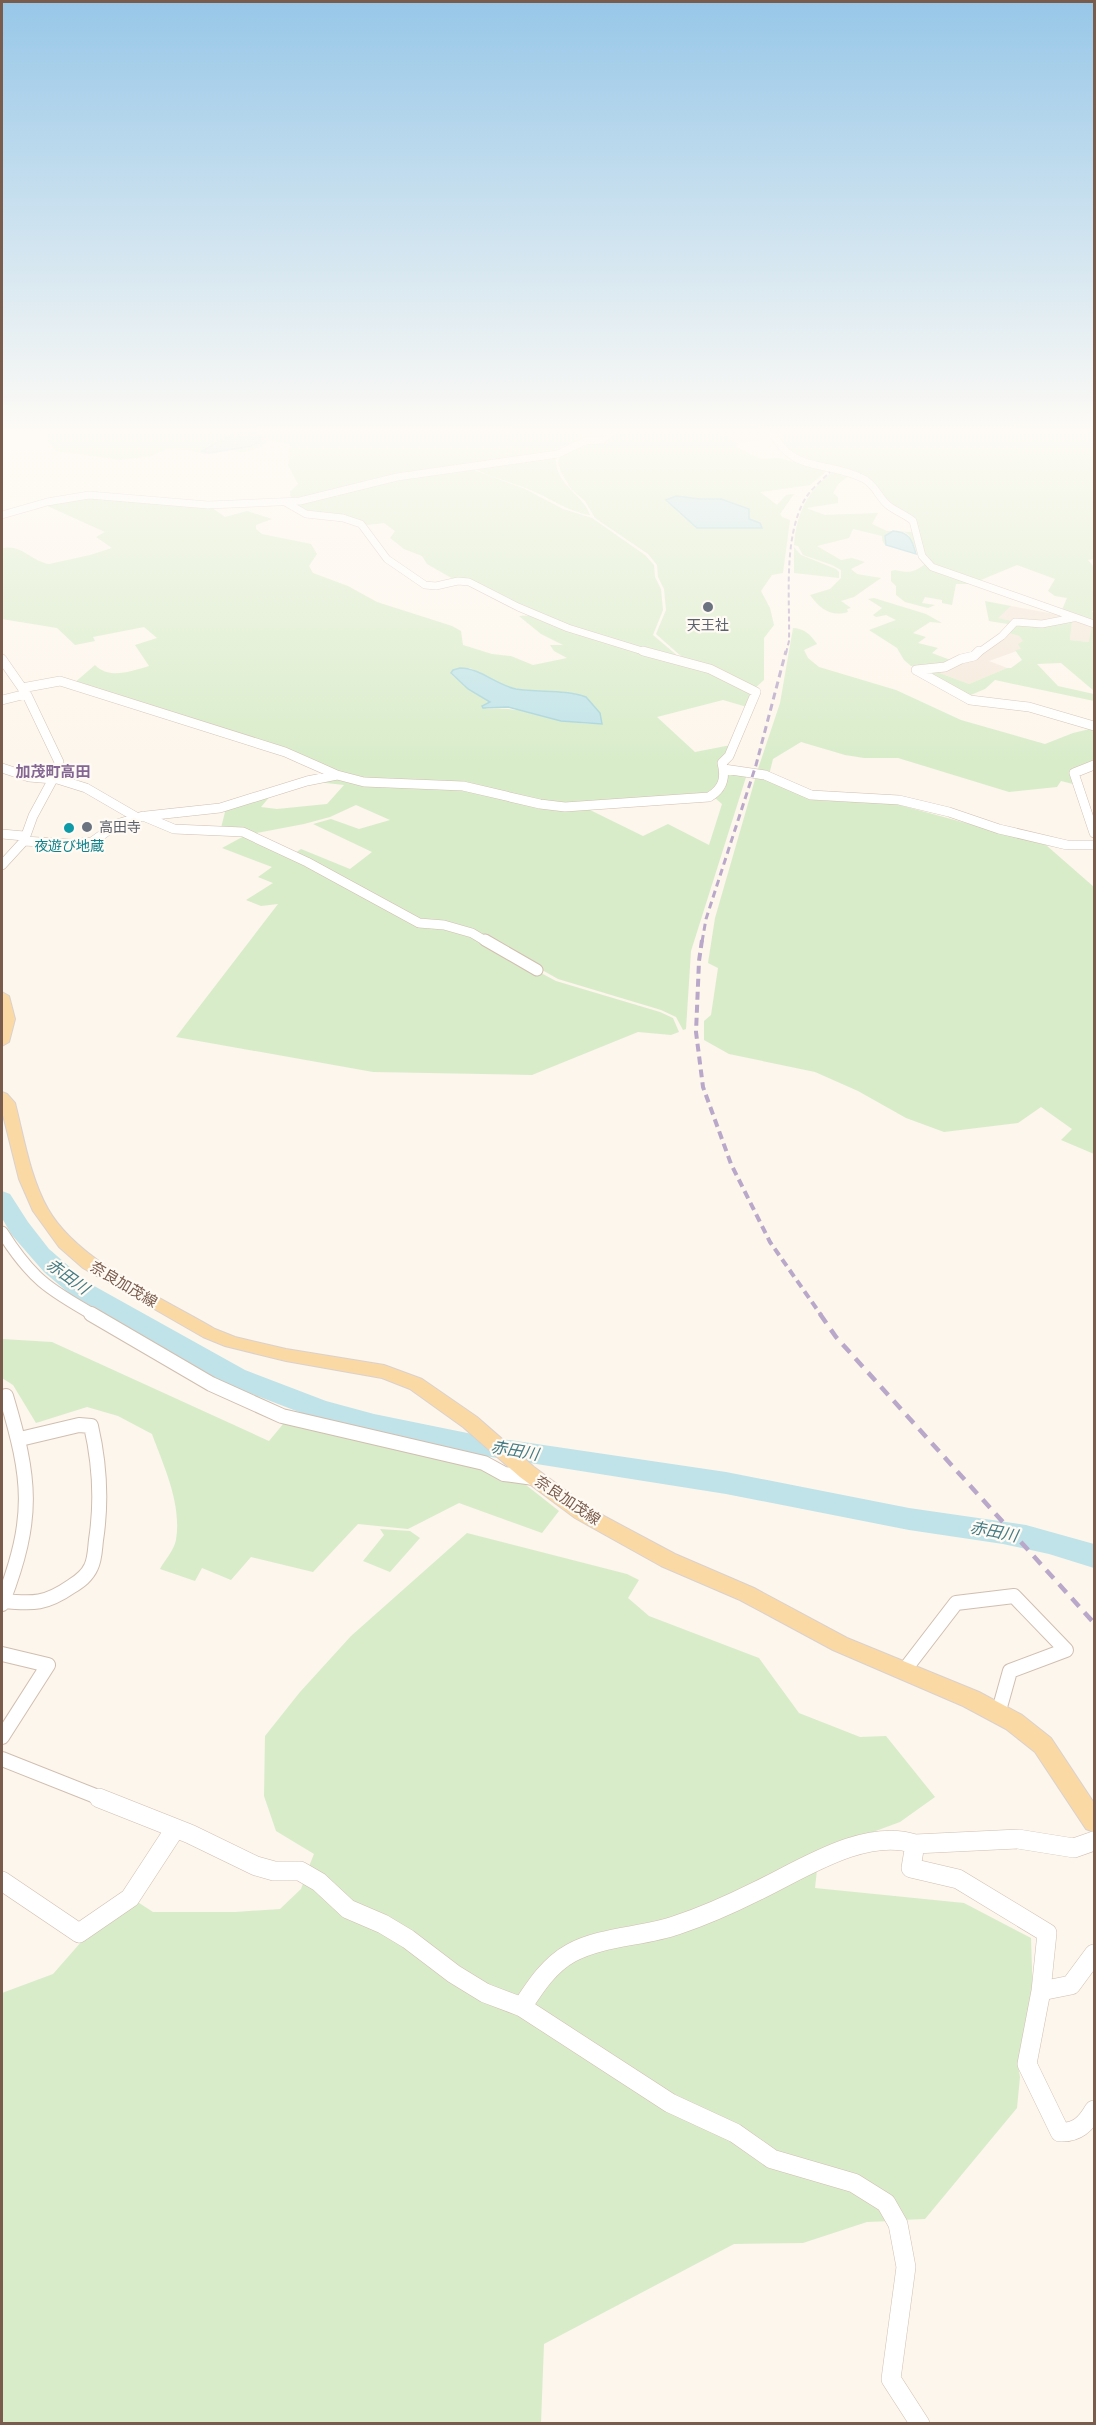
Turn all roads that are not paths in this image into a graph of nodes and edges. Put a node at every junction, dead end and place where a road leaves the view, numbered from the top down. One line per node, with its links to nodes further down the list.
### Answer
1 (374, 542): 11 (street)
2 (918, 542): 3 (street)
3 (1073, 618): 4 (street); 8 (street)
4 (1095, 624)
5 (2, 659): 6 (street)
6 (24, 691): 7 (street); 12 (street); 13 (street)
7 (2, 700)
8 (1095, 726)
9 (1095, 765): 15 (street)
10 (2, 768): 13 (street)
11 (724, 769): 12 (street); 18 (street)
12 (337, 775): 14 (street)
13 (54, 778): 14 (street); 17 (street)
14 (140, 816): 17 (street); 20 (street)
15 (1095, 833)
16 (2, 834): 17 (street)
17 (24, 838): 19 (street)
18 (1095, 845)
19 (2, 865)
20 (537, 970)
21 (2, 996): 22 (main road)
22 (2, 1042)
23 (2, 1097): 27 (main road, 奈良加茂線)
24 (2, 1232): 27 (street)
25 (6, 1396): 26 (street)
26 (20, 1439): 28 (street); 28 (street)
27 (531, 1475): 30 (main road, 奈良加茂線)
28 (2, 1602)
29 (2, 1654): 32 (street)
30 (903, 1672): 31 (main road, 奈良加茂線); 31 (street)
31 (998, 1714): 34 (main road, 奈良加茂線)
32 (2, 1737)
33 (2, 1759): 35 (street)
34 (1095, 1822)
35 (175, 1829): 38 (street); 41 (street)
36 (1095, 1841): 37 (street)
37 (915, 1844): 40 (street); 41 (street)
38 (2, 1881)
39 (1095, 1954): 40 (street)
40 (1041, 1991): 42 (street)
41 (522, 2007): 43 (street)
42 (1095, 2110)
43 (920, 2424)

